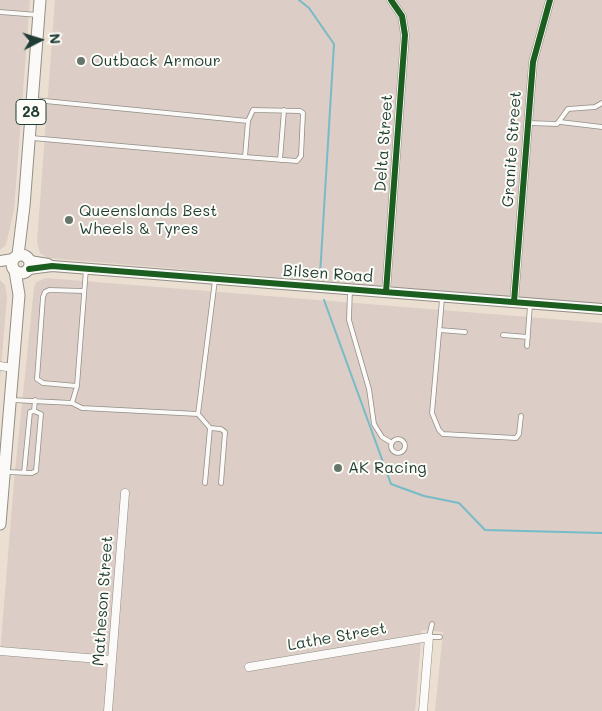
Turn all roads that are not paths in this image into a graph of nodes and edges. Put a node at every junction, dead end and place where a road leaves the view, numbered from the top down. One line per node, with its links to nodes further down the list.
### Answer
1 (40, 0): 5 (main road, 28)
2 (391, 0): 23 (street, Delta Street)
3 (550, 0): 11 (street, Granite Street)
4 (0, 12): 5 (lane)
5 (39, 15): 6 (main road, 28)
6 (32, 100): 9 (lane); 13 (main road, 28)
7 (602, 104): 10 (lane)
8 (284, 110): 9 (lane); 15 (lane); 15 (lane)
9 (248, 121): 14 (lane)
10 (560, 122): 11 (lane); 12 (lane)
11 (528, 123): 25 (street, Granite Street)
12 (602, 128)
13 (30, 138): 14 (lane); 17 (main road, 28)
14 (245, 157): 15 (lane)
15 (280, 160)
16 (0, 261): 17 (street, Bilsen Road)
17 (21, 264): 18 (street, Bilsen Road); 19 (street, Bilsen Road); 34 (main road, 28)
18 (0, 266)
19 (86, 269): 20 (street, Bilsen Road); 22 (lane)
20 (215, 279): 21 (street, Bilsen Road); 40 (lane)
21 (350, 289): 23 (street, Bilsen Road); 43 (lane)
22 (84, 291): 35 (lane); 35 (lane)
23 (386, 292): 24 (street, Bilsen Road)
24 (442, 296): 25 (street, Bilsen Road); 28 (lane)
25 (514, 302): 26 (street, Bilsen Road)
26 (530, 303): 27 (street, Bilsen Road); 31 (lane)
27 (602, 309)
28 (439, 330): 29 (lane); 41 (lane)
29 (465, 332)
30 (503, 334): 31 (lane)
31 (528, 336): 32 (lane)
32 (527, 346)
33 (0, 366): 34 (street)
34 (12, 368): 36 (main road, 28)
35 (76, 386): 38 (lane)
36 (10, 400): 37 (lane); 44 (main road, 28)
37 (35, 400): 38 (lane); 39 (lane)
38 (72, 403): 40 (lane)
39 (34, 411): 45 (lane); 45 (lane)
40 (198, 414): 42 (lane)
41 (521, 416)
42 (210, 428): 46 (lane); 47 (lane)
43 (392, 443)
44 (4, 472): 45 (lane); 49 (main road, 28)
45 (24, 473)
46 (205, 483)
47 (220, 483)
48 (125, 493): 54 (street, Matheson Street)
49 (0, 524)
50 (432, 624): 51 (lane)
51 (429, 637): 52 (lane); 55 (street, Lathe Street); 57 (street)
52 (440, 637)
53 (0, 651): 54 (street)
54 (112, 660): 56 (street, Matheson Street)
55 (249, 667)
56 (108, 711)
57 (423, 711)

